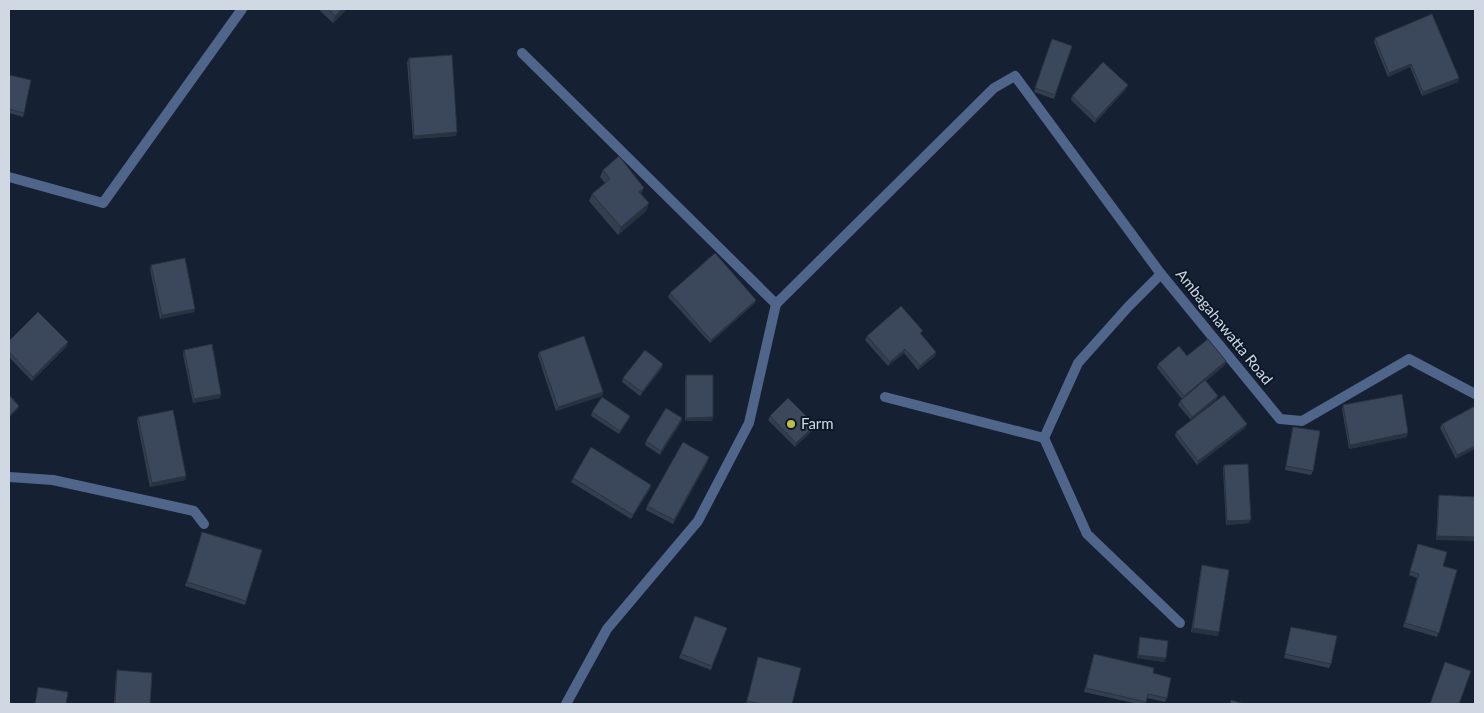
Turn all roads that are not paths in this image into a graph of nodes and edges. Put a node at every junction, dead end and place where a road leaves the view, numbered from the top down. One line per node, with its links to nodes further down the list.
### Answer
1 (242, 9): 3 (street)
2 (522, 53): 5 (street)
3 (9, 177)
4 (1161, 274): 5 (street, Ambagahawatta Road); 6 (street, Ambagahawatta Road); 8 (street)
5 (776, 304): 12 (street)
6 (1475, 394)
7 (885, 397): 8 (street)
8 (1044, 438): 11 (street)
9 (9, 477): 10 (street)
10 (204, 524)
11 (1180, 623)
12 (566, 704)

